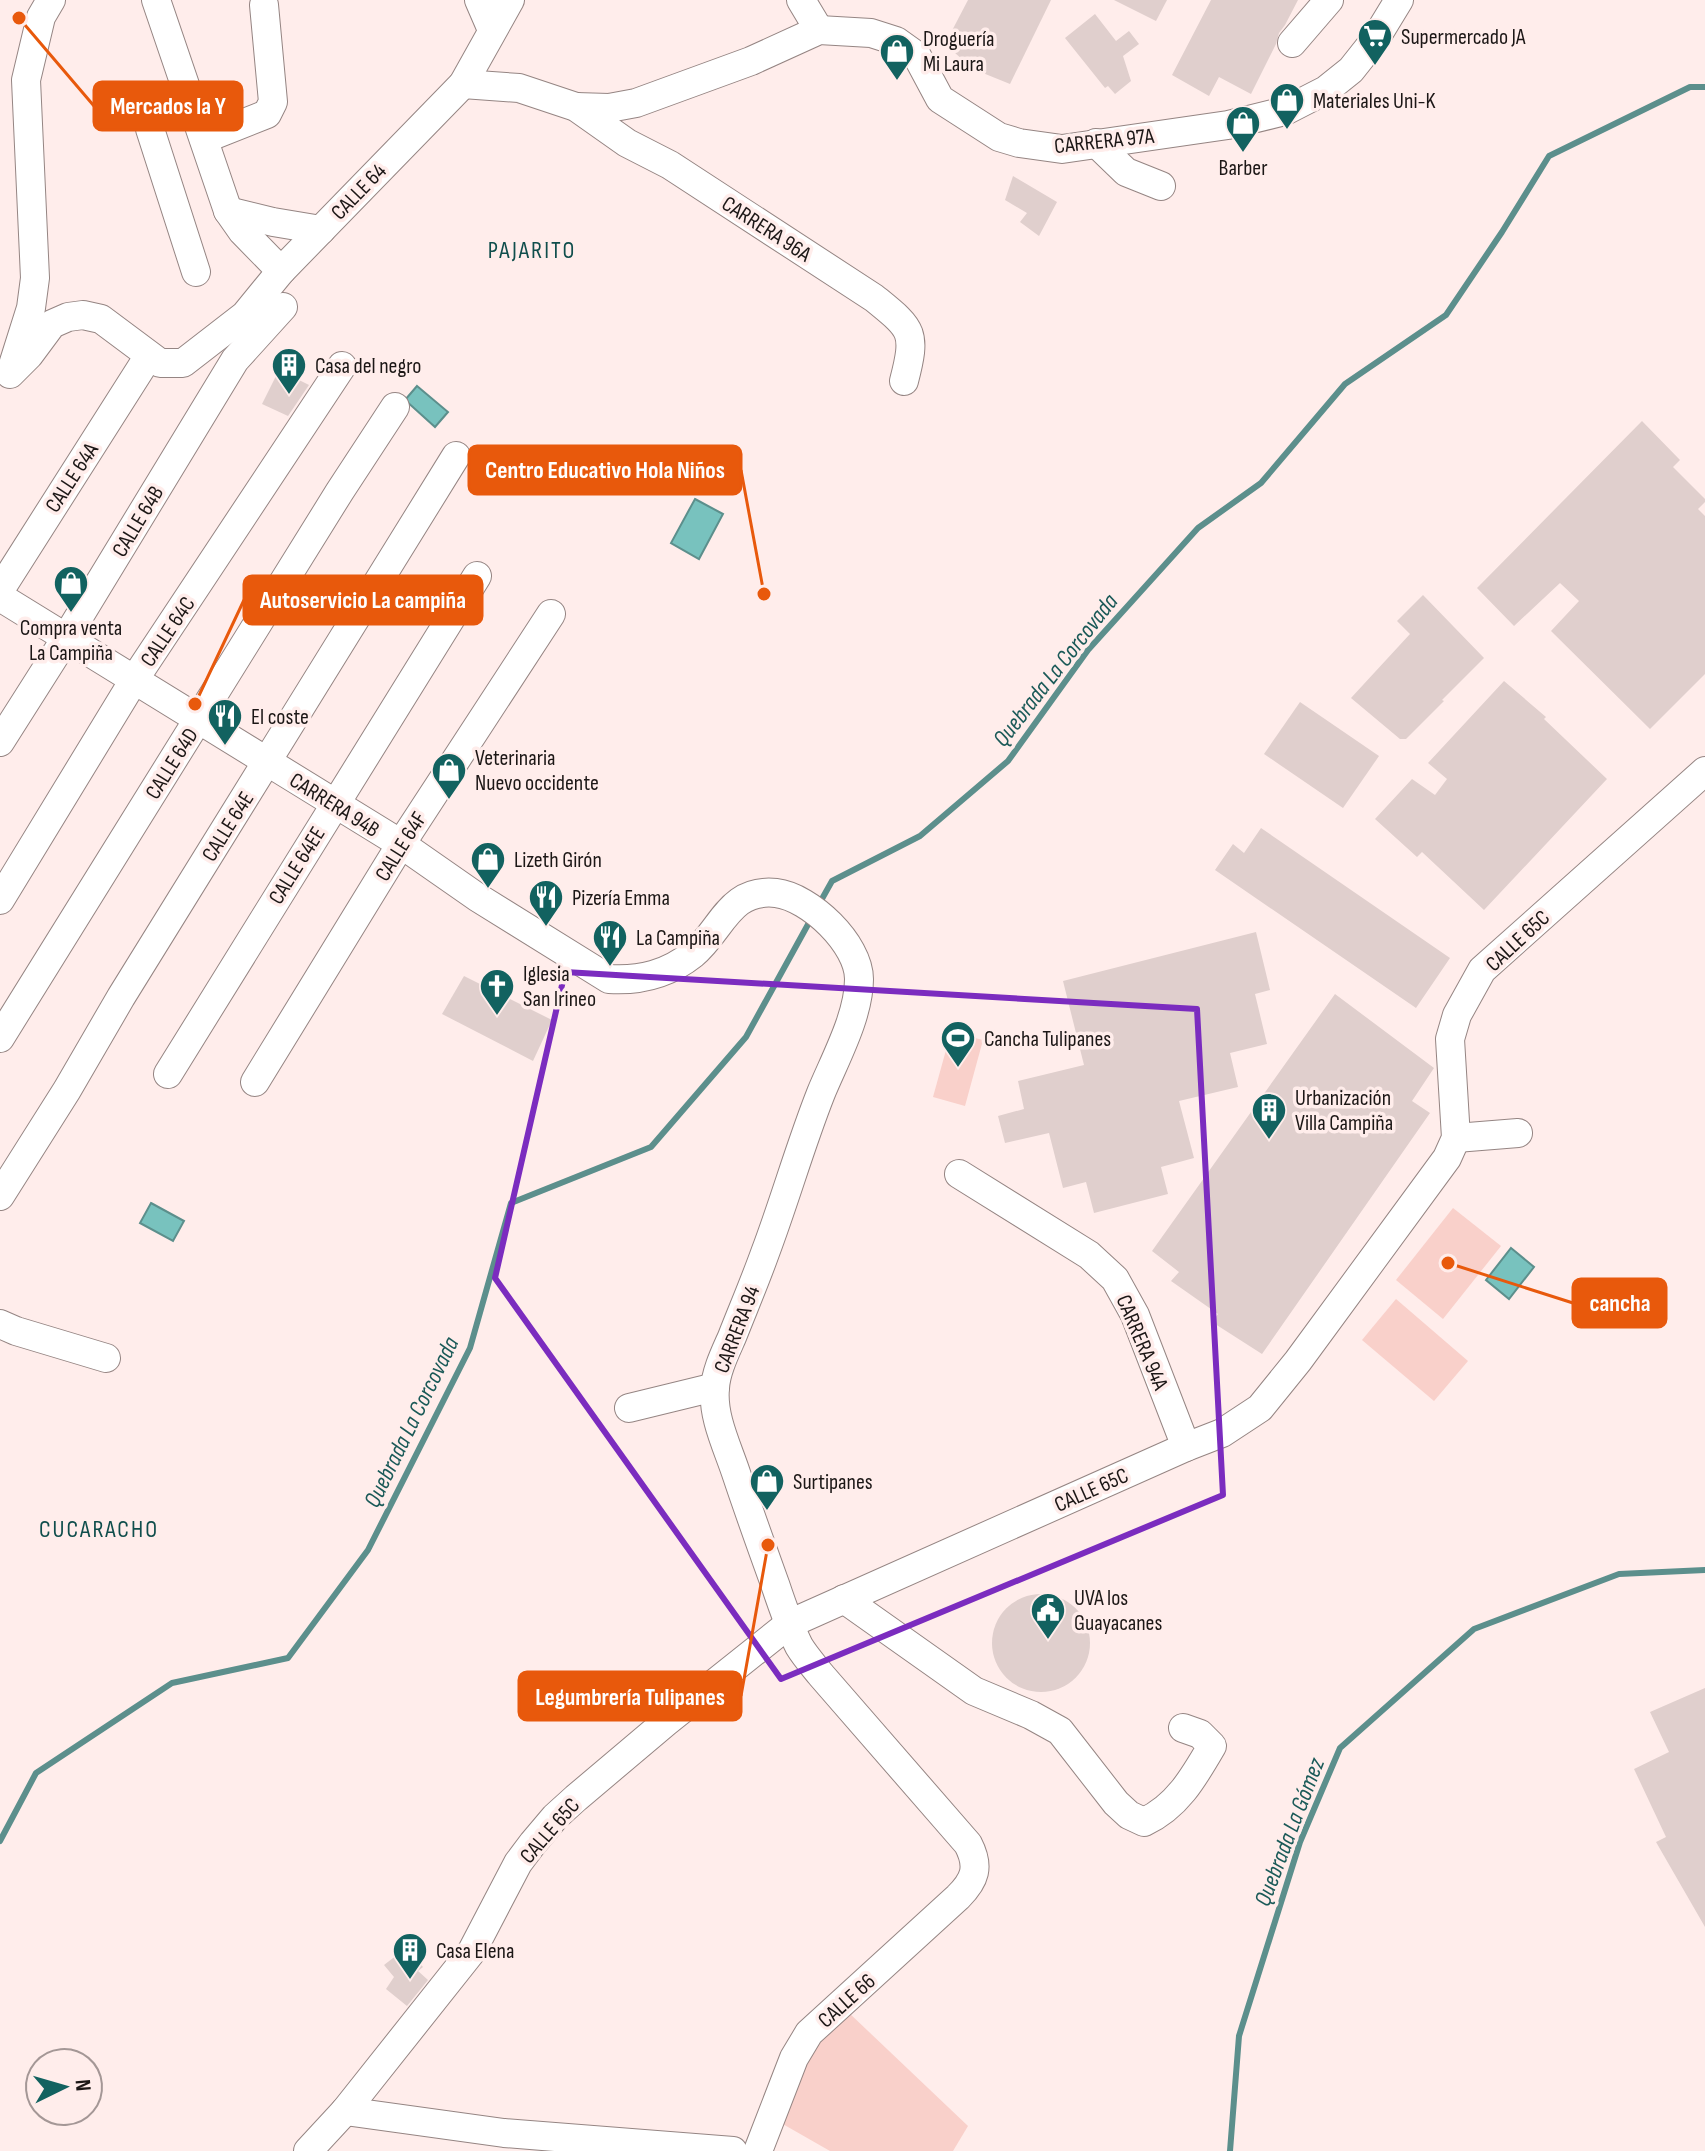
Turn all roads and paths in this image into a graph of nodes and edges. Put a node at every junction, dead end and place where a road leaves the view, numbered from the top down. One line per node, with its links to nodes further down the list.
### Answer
1 (51, 0): 26 (street)
2 (156, 0): 13 (street)
3 (479, 0): 9 (street)
4 (510, 0): 9 (street, CALLE 64)
5 (801, 0): 10 (street)
6 (1329, 0): 11 (street)
7 (1399, 0): 16 (street, CARRERA 97A)
8 (264, 5): 15 (street)
9 (492, 30): 12 (street, CALLE 64)
10 (819, 30): 14 (street, CARRERA 97A); 16 (street, CARRERA 97A)
11 (1292, 43)
12 (463, 84): 14 (street); 19 (street, CALLE 64)
13 (192, 103): 15 (street); 21 (street)
14 (576, 107): 25 (street, CARRERA 96A)
15 (204, 139): 18 (street)
16 (1096, 143): 17 (street)
17 (1161, 186)
18 (228, 211): 19 (street); 20 (street)
19 (321, 230): 20 (street, CALLE 64)
20 (281, 271): 26 (street, CALLE 64)
21 (196, 272)
22 (283, 307): 33 (street, CALLE 64B)
23 (143, 365): 30 (street, CALLE 64A)
24 (342, 366): 34 (street, CALLE 64C)
25 (904, 381)
26 (5, 382)
27 (395, 407): 35 (street, CALLE 64D)
28 (456, 456): 37 (street, CALLE 64E)
29 (477, 576): 39 (street, CALLE 64EE)
30 (0, 590)
31 (0, 597): 33 (street, CARRERA 94B)
32 (551, 614): 40 (street, CALLE 64F)
33 (66, 638): 34 (street, CARRERA 94B); 36 (street, CALLE 64B)
34 (134, 680): 35 (street, CARRERA 94B); 41 (street, CALLE 64C)
35 (198, 719): 37 (street, CARRERA 94B); 43 (street, CALLE 64D)
36 (0, 742)
37 (266, 762): 39 (street, CARRERA 94B); 49 (street, CALLE 64E)
38 (1705, 771): 47 (street, CALLE 65C)
39 (334, 803): 40 (street, CARRERA 94B); 44 (street, CALLE 64EE)
40 (401, 844): 42 (street, CARRERA 94B); 45 (street, CALLE 64F)
41 (0, 900)
42 (675, 967): 52 (street, CARRERA 94)
43 (0, 1038)
44 (168, 1074)
45 (255, 1082)
46 (1518, 1133): 47 (street)
47 (1456, 1138): 54 (street, CALLE 65C)
48 (959, 1174): 54 (street, CARRERA 94A)
49 (0, 1196)
50 (0, 1324): 51 (street)
51 (106, 1358)
52 (715, 1387): 53 (street); 56 (street, CARRERA 94)
53 (629, 1408)
54 (1186, 1447): 55 (street, CALLE 65C)
55 (844, 1599): 56 (street, CALLE 65C); 57 (street)
56 (789, 1624): 58 (street, CARRERA 94); 59 (street, CALLE 65C)
57 (1183, 1728)
58 (974, 1876): 62 (street, CALLE 66)
59 (345, 2111): 60 (street, CALLE 65C); 61 (street)
60 (308, 2151)
61 (733, 2151)
62 (758, 2151)

